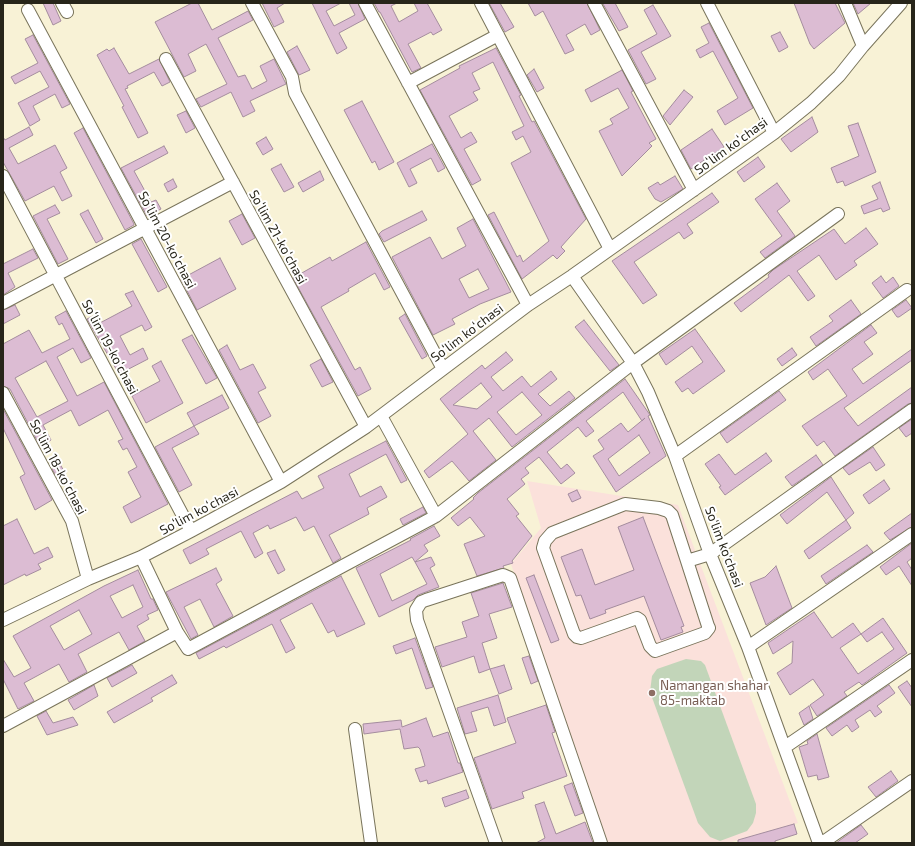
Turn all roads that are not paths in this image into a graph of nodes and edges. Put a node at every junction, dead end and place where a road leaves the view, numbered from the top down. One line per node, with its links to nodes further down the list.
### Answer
1 (252, 3): 26 (street)
2 (365, 3): 12 (street)
3 (481, 3): 9 (street)
4 (594, 3): 16 (street)
5 (707, 3): 13 (street)
6 (845, 3): 10 (street)
7 (901, 3): 10 (street, Soʻlim koʻchasi)
8 (28, 10): 18 (street, Soʻlim 20-koʻchasi)
9 (498, 35): 12 (street); 19 (street)
10 (863, 46): 13 (street, Soʻlim koʻchasi)
11 (166, 59): 15 (street, Soʻlim 21-koʻchasi)
12 (408, 83): 24 (street)
13 (774, 133): 16 (street, Soʻlim koʻchasi)
14 (3, 176): 20 (street, Soʻlim 19-koʻchasi)
15 (233, 182): 18 (street); 30 (street, Soʻlim 21-koʻchasi)
16 (694, 190): 19 (street, Soʻlim koʻchasi)
17 (838, 214): 25 (street)
18 (145, 229): 20 (street); 32 (street, Soʻlim 20-koʻchasi)
19 (610, 250): 21 (street, Soʻlim koʻchasi)
20 (56, 276): 23 (street); 34 (street, Soʻlim 19-koʻchasi)
21 (572, 276): 24 (street, Soʻlim koʻchasi); 25 (street, So'lim ko'chasi)
22 (907, 290): 31 (street)
23 (3, 303)
24 (528, 305): 26 (street, Soʻlim koʻchasi)
25 (633, 363): 31 (street, So'lim ko'chasi); 33 (street)
26 (442, 369): 29 (street, Soʻlim koʻchasi)
27 (3, 393): 39 (street, Soʻlim 18-koʻchasi)
28 (912, 410): 36 (street)
29 (381, 416): 30 (street, Soʻlim koʻchasi); 33 (street)
30 (366, 427): 32 (street, Soʻlim koʻchasi)
31 (675, 456): 36 (street, So'lim ko'chasi)
32 (281, 482): 34 (street, Soʻlim koʻchasi)
33 (436, 516): 41 (street)
34 (192, 531): 37 (street, Soʻlim koʻchasi)
35 (912, 534): 42 (street)
36 (710, 554): 38 (street); 42 (street, So'lim ko'chasi)
37 (141, 557): 39 (street, Soʻlim koʻchasi); 41 (street)
38 (687, 561): 38 (street)
39 (88, 579): 40 (street, Soʻlim koʻchasi)
40 (4, 618)
41 (177, 632): 44 (street)
42 (748, 647): 46 (street, So'lim ko'chasi)
43 (912, 660): 46 (street)
44 (3, 726)
45 (355, 729): 48 (street)
46 (785, 747): 51 (street, So'lim ko'chasi)
47 (912, 781): 52 (street)
48 (371, 843)
49 (496, 843): 50 (street)
50 (601, 843)
51 (819, 843)
52 (822, 843)

